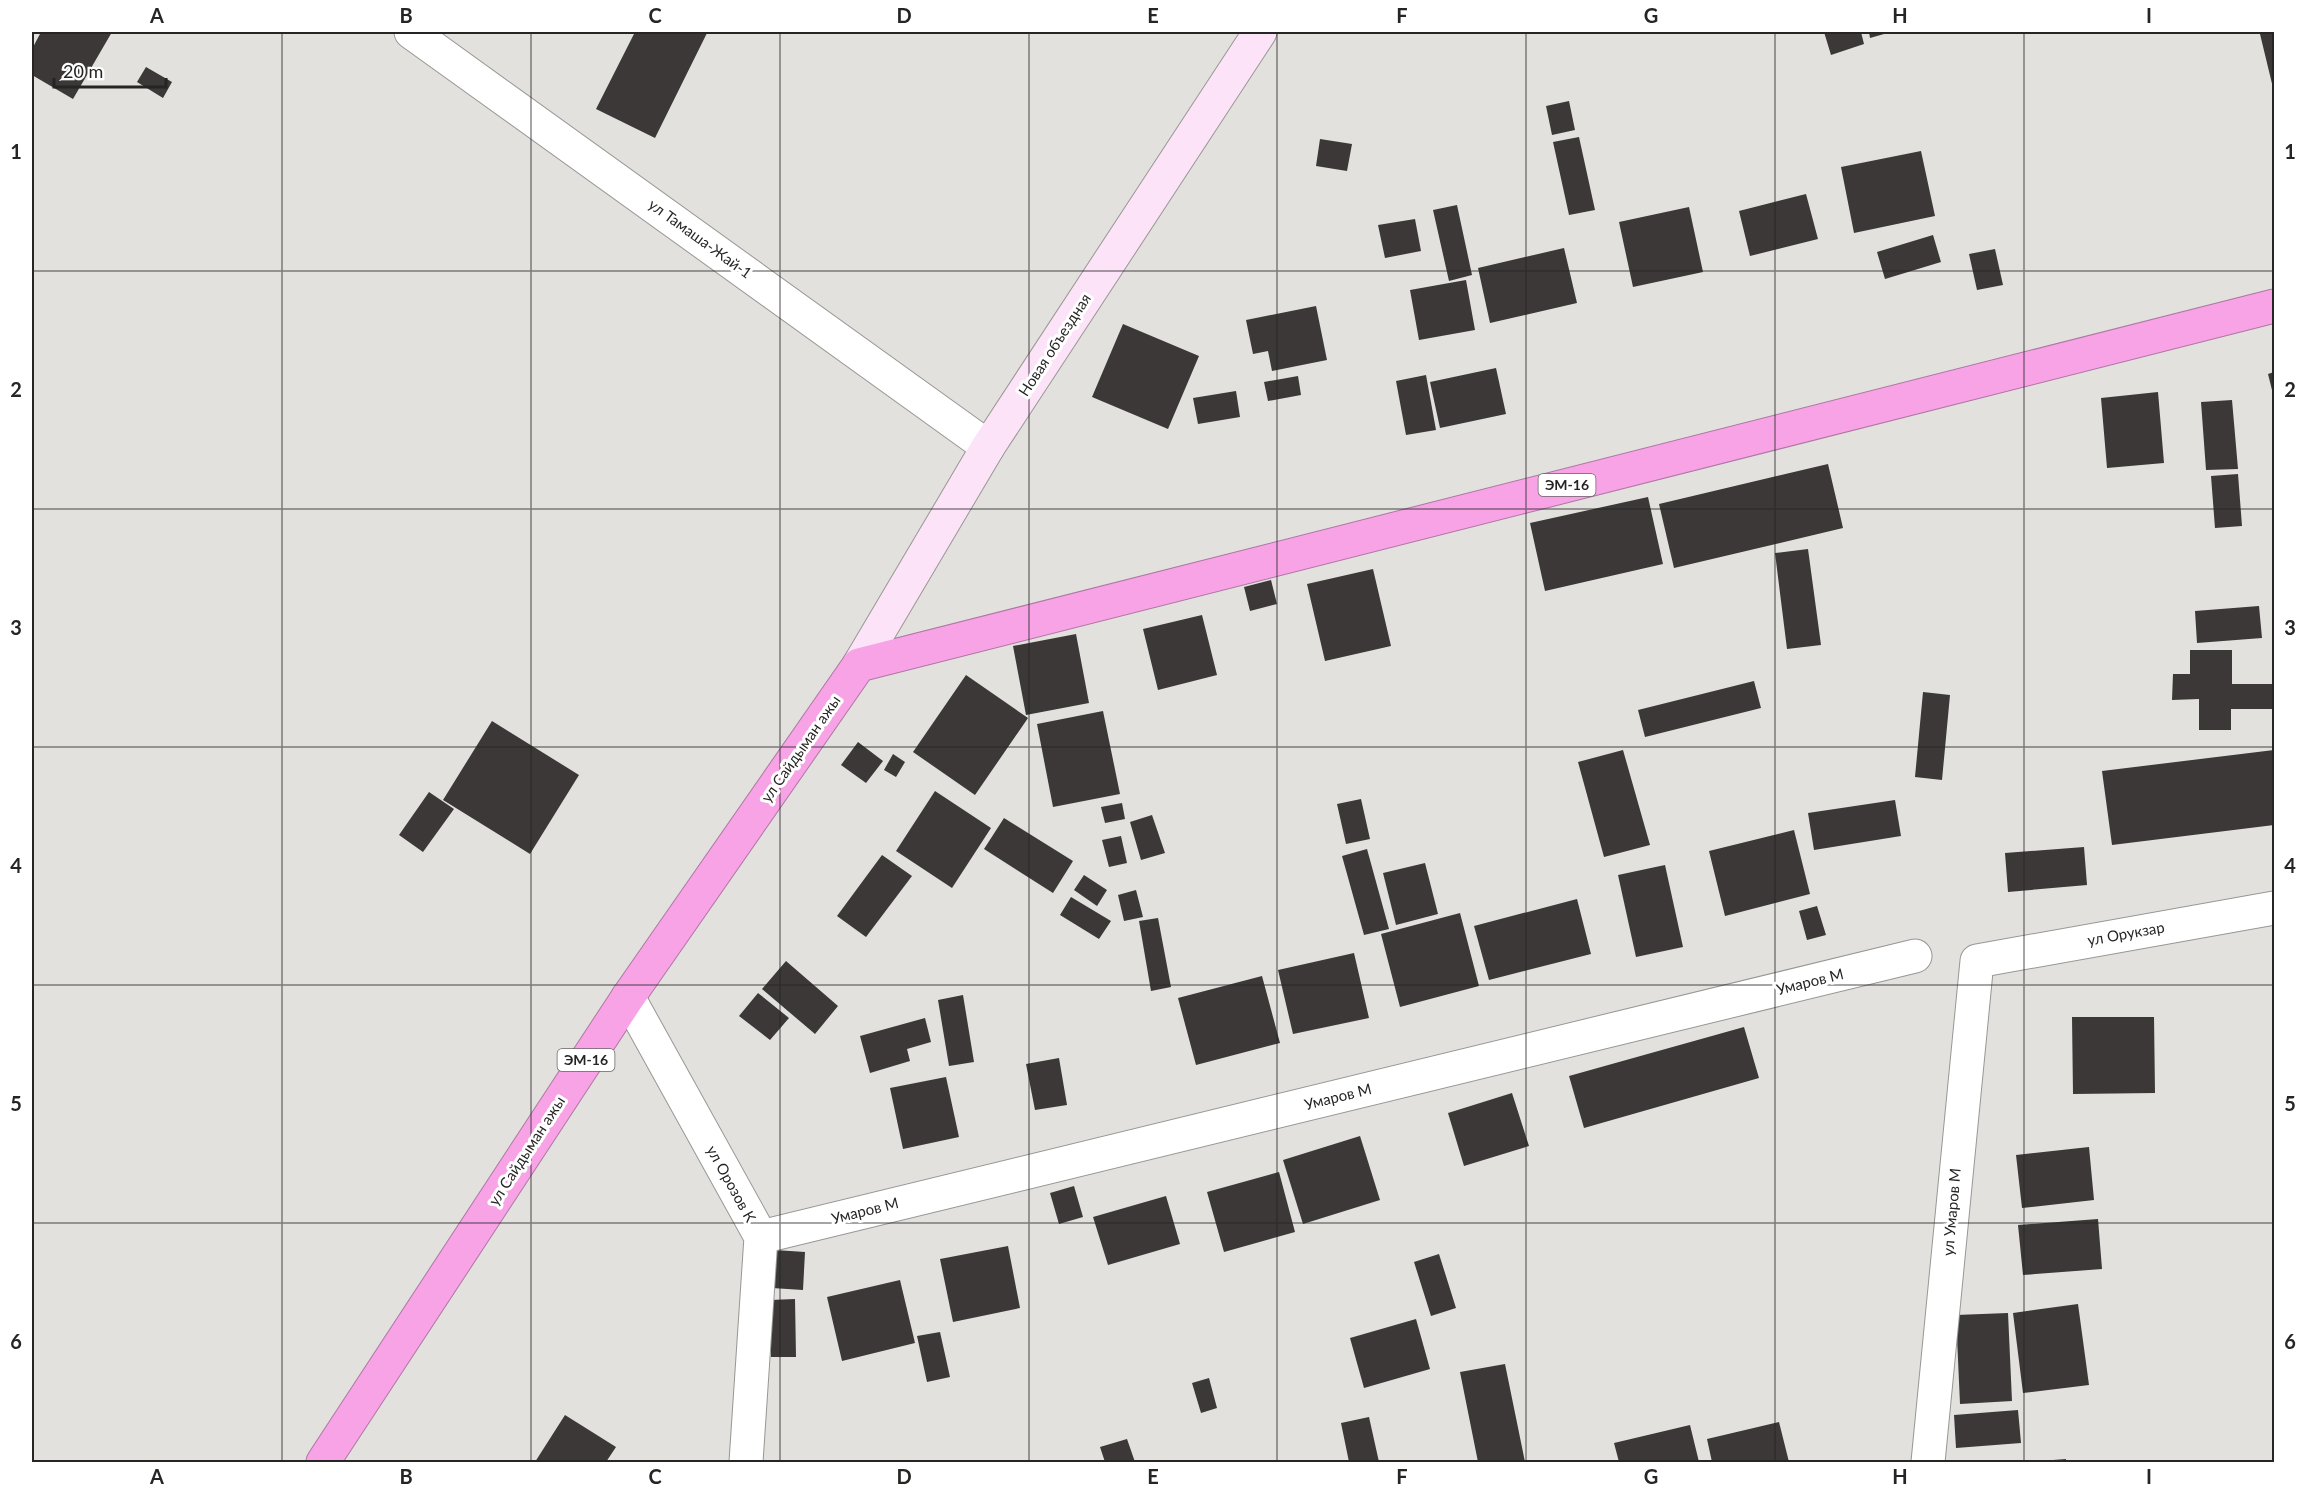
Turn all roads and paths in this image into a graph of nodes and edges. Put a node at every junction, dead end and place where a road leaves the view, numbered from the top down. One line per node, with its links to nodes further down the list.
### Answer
1 (411, 32): 4 (street, ул Тамаша-Жай-1)
2 (1260, 32): 4 (main road, Новая объездная)
3 (2274, 306): 5 (highway, ЭМ-16)
4 (988, 447): 5 (main road, Новая объездная)
5 (860, 665): 9 (highway, ул Сайдыман ажы / ЭМ-16)
6 (2274, 908): 8 (street, ул Орукзар)
7 (1915, 956): 10 (street, Умаров М)
8 (1977, 961): 13 (street, ул Умаров М)
9 (628, 997): 10 (street, ул Орозов К); 11 (highway, ул Сайдыман ажы / ЭМ-16)
10 (761, 1237): 12 (street, ул Орозов К)
11 (323, 1462)
12 (746, 1462)
13 (1928, 1462)

